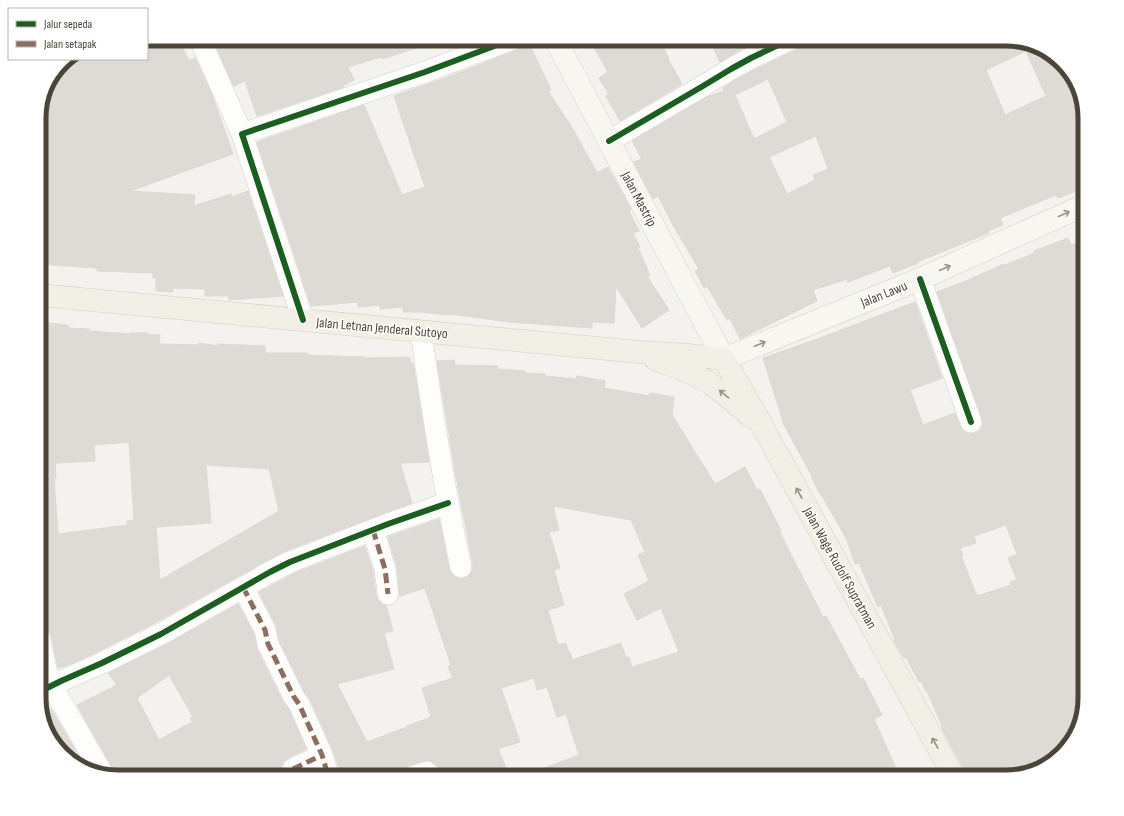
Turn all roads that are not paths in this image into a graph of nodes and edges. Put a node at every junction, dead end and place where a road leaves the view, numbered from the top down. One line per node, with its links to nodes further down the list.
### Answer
1 (203, 46): 5 (street)
2 (494, 46): 5 (street)
3 (559, 46): 6 (main road, Jalan Mastrip)
4 (776, 46): 6 (street)
5 (242, 134): 10 (street)
6 (609, 142): 13 (main road, Jalan Mastrip)
7 (1078, 208): 8 (main road, Jalan Lawu, one-way to 7)
8 (920, 279): 13 (main road, Jalan Lawu, one-way to 8); 14 (street)
9 (46, 296): 10 (main road, Jalan Letnan Jenderal Sutoyo)
10 (303, 320): 11 (main road, Jalan Letnan Jenderal Sutoyo)
11 (421, 332): 12 (main road, Jalan Letnan Jenderal Sutoyo); 16 (street)
12 (639, 352): 13 (main road, Jalan Letnan Jenderal Sutoyo); 15 (main road, one-way to 12)
13 (724, 359): 15 (main road, Jalan Wage Rudolf Supratman)
14 (971, 422)
15 (764, 429): 27 (main road, Jalan Wage Rudolf Supratman, one-way to 15)
16 (448, 503): 17 (street); 18 (street)
17 (373, 530): 19 (street); 20 (street)
18 (461, 567)
19 (243, 587): 22 (street); 23 (street)
20 (388, 594)
21 (46, 669): 22 (street)
22 (46, 689): 24 (street)
23 (322, 755): 25 (street); 26 (street)
24 (99, 767)
25 (292, 769)
26 (326, 770)
27 (950, 770)

